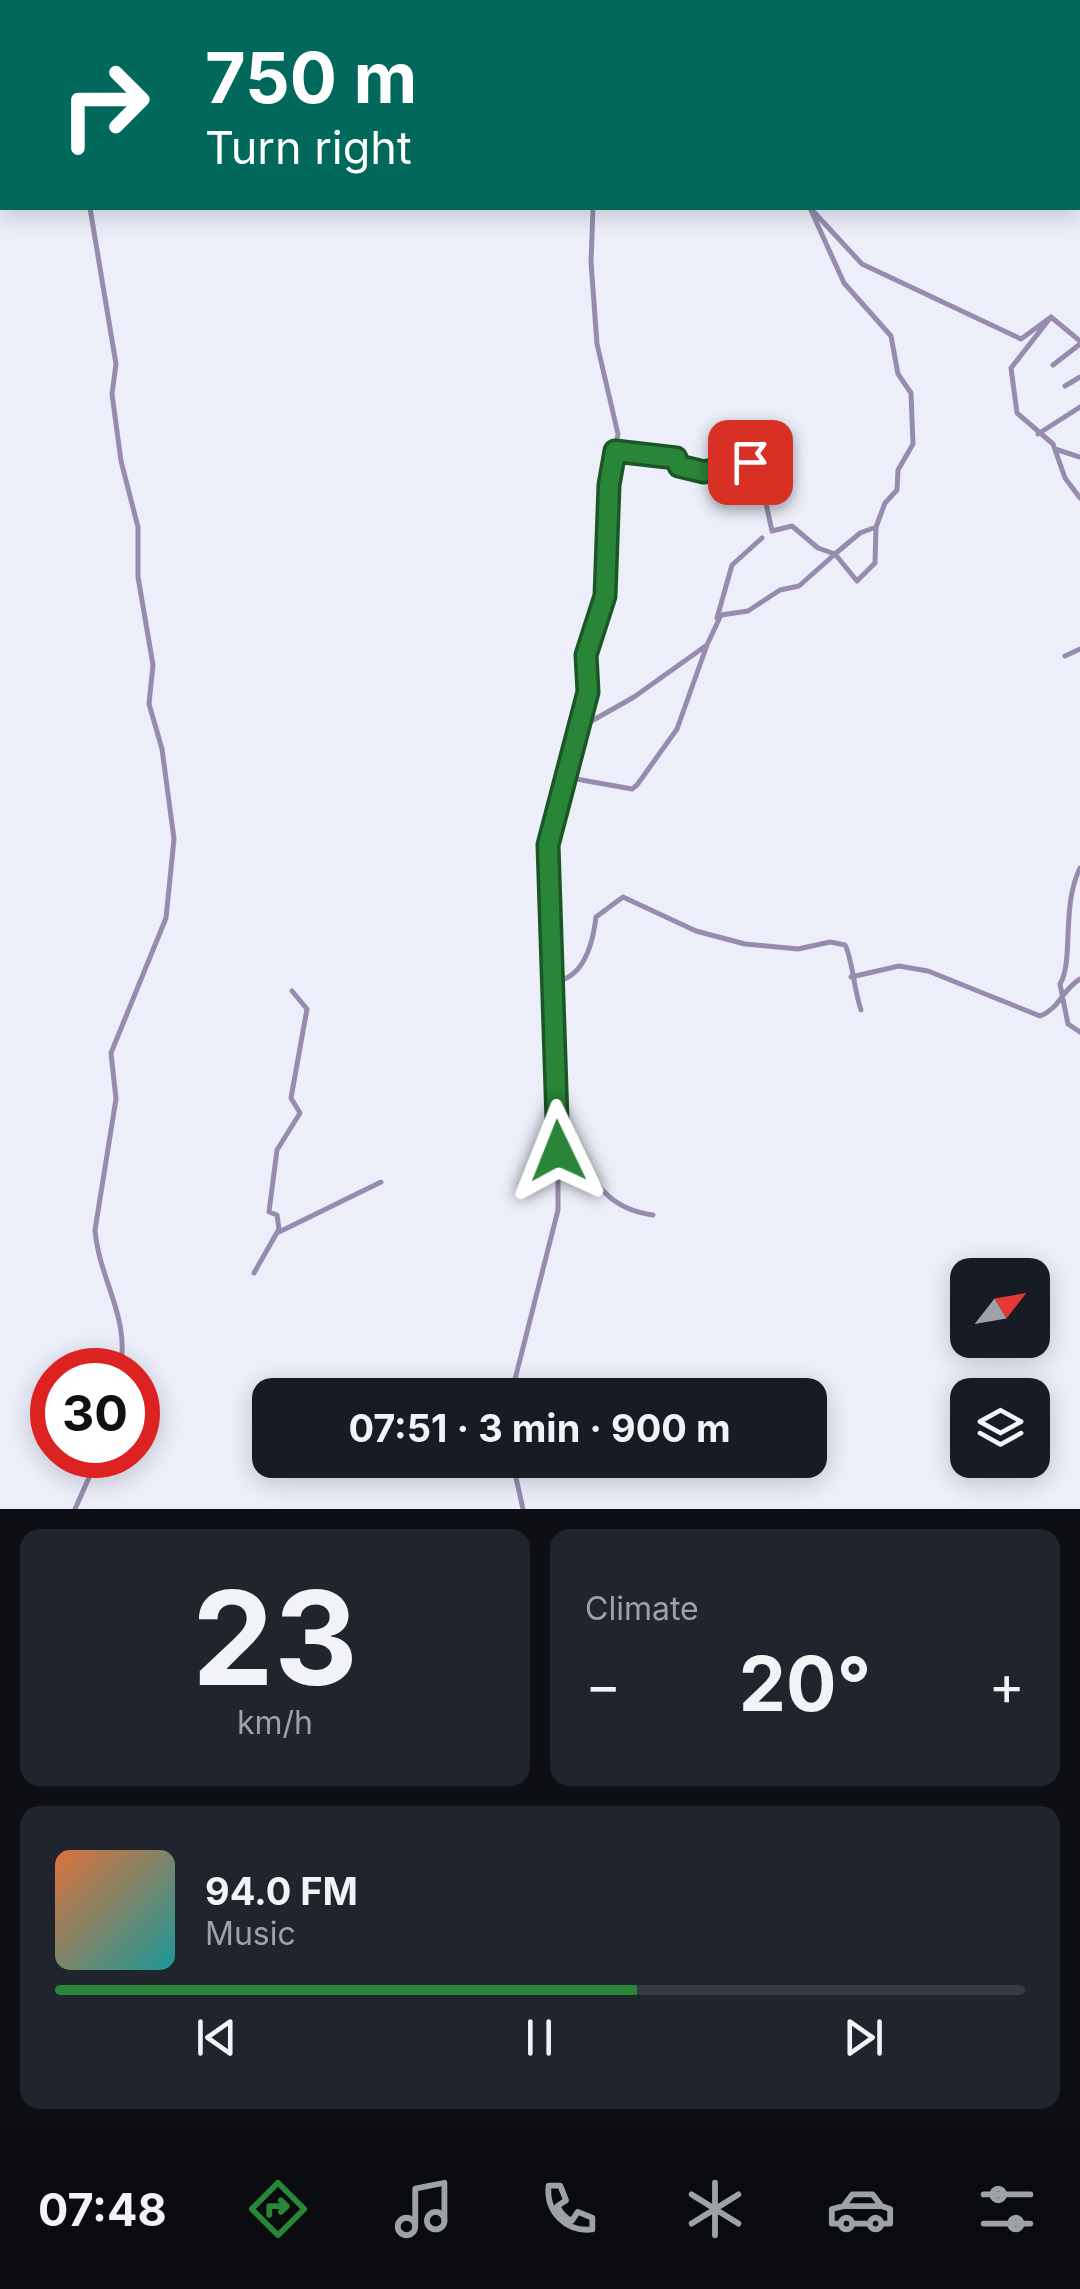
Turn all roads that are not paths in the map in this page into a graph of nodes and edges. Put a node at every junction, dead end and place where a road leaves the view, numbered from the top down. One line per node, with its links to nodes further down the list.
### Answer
1 (90, 210): 41 (street)
2 (593, 210): 15 (street)
3 (811, 210): 18 (street)
4 (812, 210): 6 (street)
5 (1051, 317): 6 (street); 7 (street); 8 (street)
6 (1021, 339): 8 (street)
7 (1080, 342): 9 (street)
8 (1027, 348): 13 (street)
9 (1053, 365)
10 (1080, 377): 11 (street)
11 (1065, 386)
12 (1080, 407): 13 (street)
13 (1038, 434): 14 (street)
14 (1056, 449): 16 (street); 17 (street)
15 (615, 451): 20 (street); 25 (street)
16 (1080, 458)
17 (1080, 498)
18 (876, 526): 20 (street); 20 (street)
19 (762, 538): 21 (street)
20 (835, 554): 21 (street)
21 (717, 618): 22 (street)
22 (707, 645): 25 (street); 26 (street)
23 (1080, 649): 24 (street)
24 (1066, 656)
25 (578, 729): 26 (street)
26 (565, 777): 30 (street)
27 (1080, 868): 31 (street)
28 (851, 977): 30 (street); 31 (street); 34 (street)
29 (1080, 980): 31 (street)
30 (553, 982): 36 (street)
31 (1064, 990): 32 (street); 35 (street)
32 (1080, 990)
33 (292, 991): 39 (street)
34 (861, 1010)
35 (1080, 1032)
36 (560, 1129): 38 (street); 42 (street)
37 (381, 1182): 39 (street)
38 (653, 1216)
39 (276, 1234): 40 (street)
40 (254, 1273)
41 (124, 1348)
42 (514, 1378)
43 (89, 1478): 45 (street)
44 (516, 1478): 46 (street)
45 (75, 1509)
46 (523, 1509)

